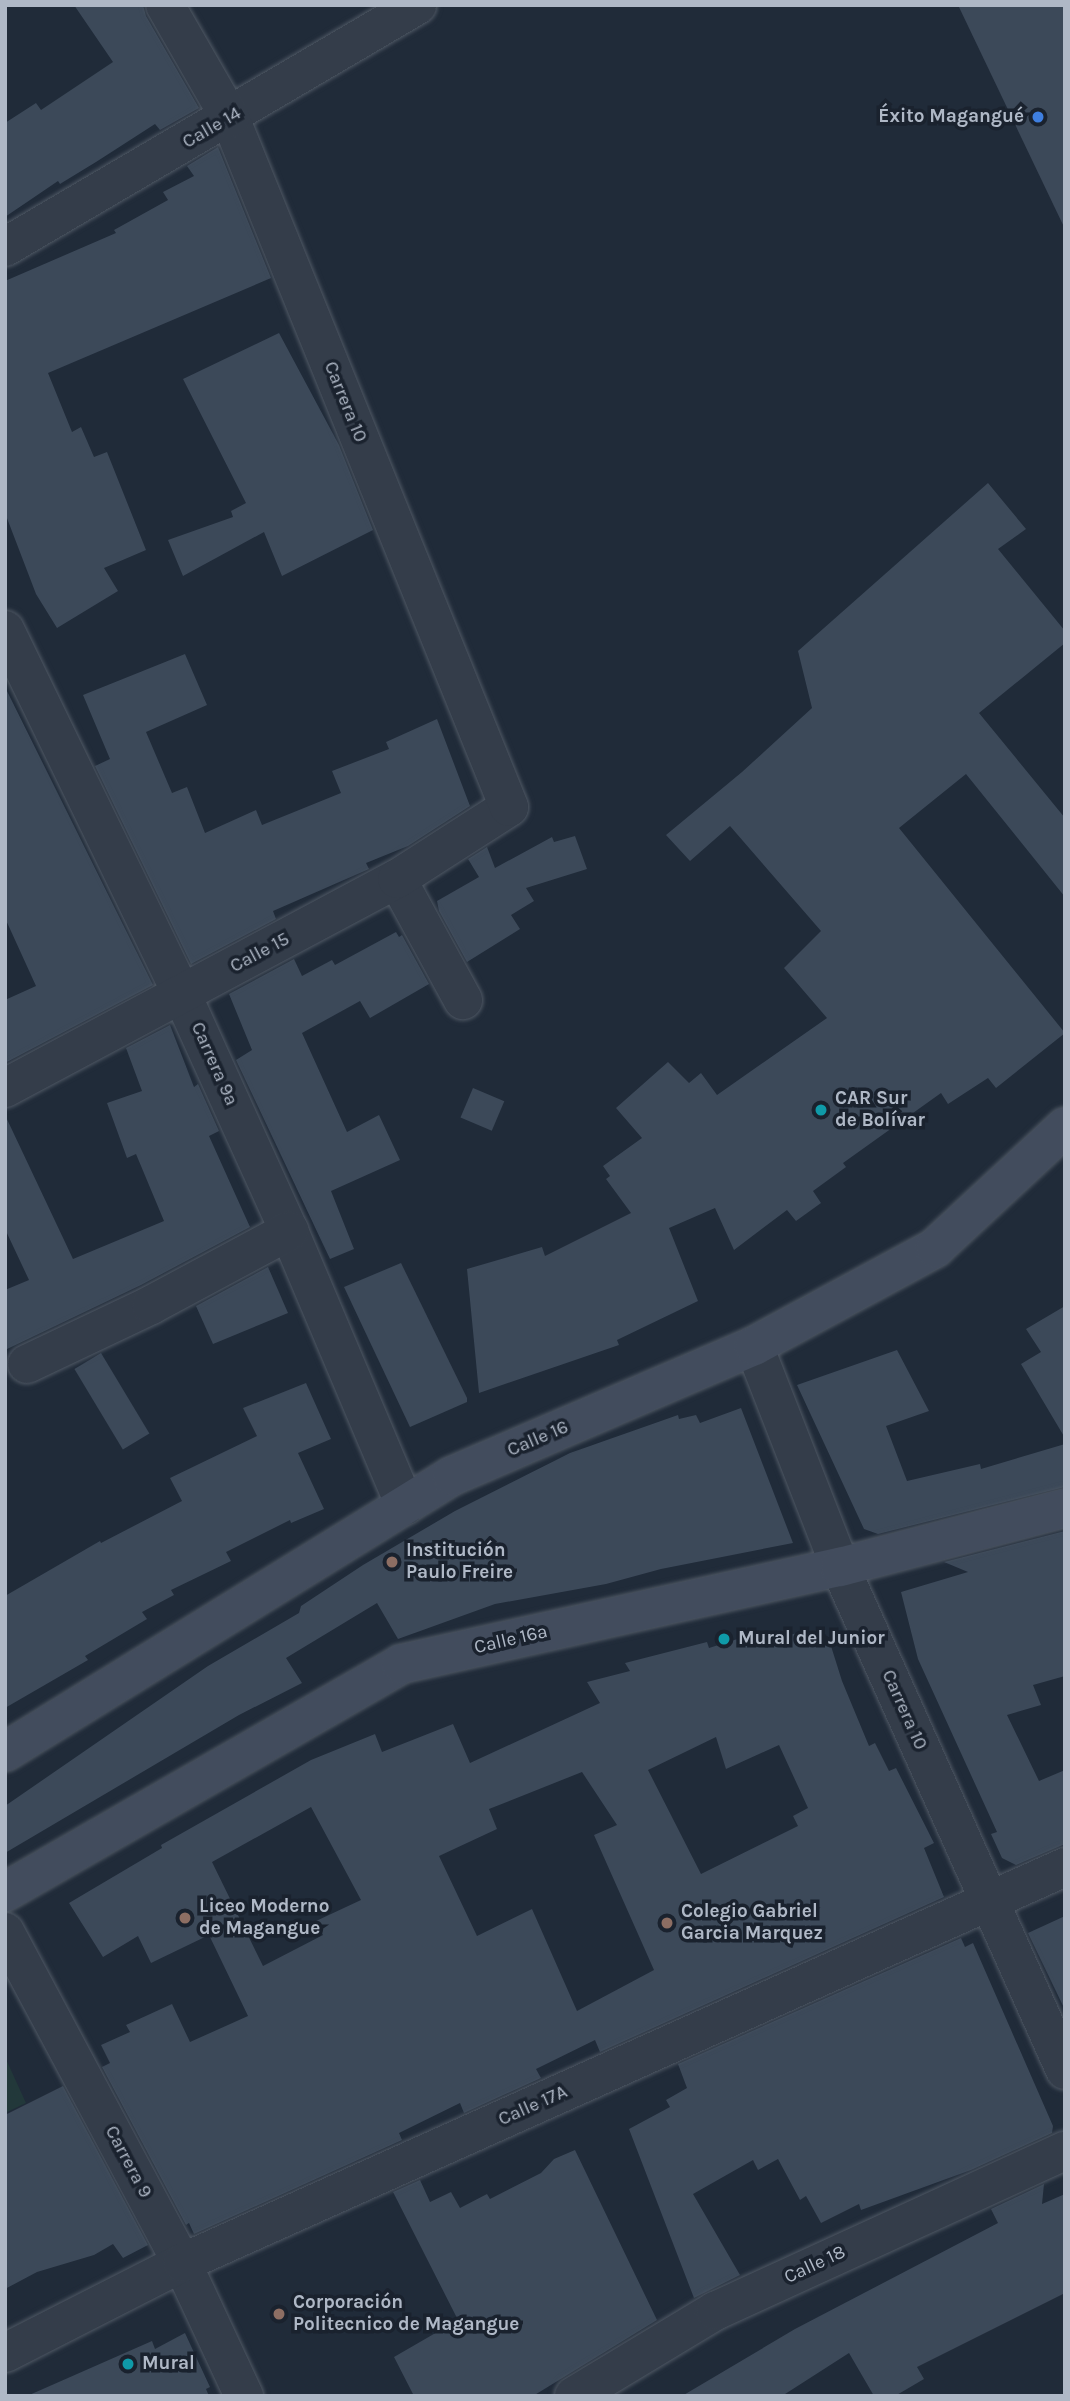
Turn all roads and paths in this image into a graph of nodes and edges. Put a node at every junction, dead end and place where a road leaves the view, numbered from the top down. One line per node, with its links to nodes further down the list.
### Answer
1 (165, 5): 3 (street, Carrera 10)
2 (417, 5): 3 (street, Calle 14)
3 (230, 118): 4 (street, Calle 14); 6 (street, Carrera 10)
4 (5, 247)
5 (5, 630): 8 (street, Carrera 9a)
6 (509, 807): 7 (street, Calle 15)
7 (397, 879): 8 (street, Calle 15); 9 (street)
8 (182, 995): 10 (street, Calle 15); 12 (street, Carrera 9a)
9 (463, 1000)
10 (5, 1088)
11 (1065, 1126): 13 (main road, Calle 16)
12 (289, 1231): 14 (street); 15 (street, Carrera 9a)
13 (754, 1346): 15 (main road, Calle 16); 17 (street, Carrera 10)
14 (27, 1364)
15 (405, 1506): 18 (main road, Calle 16)
16 (1065, 1508): 17 (main road, Calle 16a)
17 (840, 1567): 20 (main road, Calle 16a); 21 (street, Carrera 10)
18 (5, 1752)
19 (1065, 1867): 21 (street, Calle 17A)
20 (5, 1892)
21 (991, 1902): 23 (street, Carrera 10); 25 (street, Calle 17A)
22 (5, 1932): 25 (street, Carrera 9)
23 (1065, 2070)
24 (1065, 2151): 28 (street, Calle 18)
25 (182, 2263): 26 (street, Calle 17A); 27 (street, Carrera 9)
26 (5, 2353)
27 (244, 2396)
28 (574, 2396)

